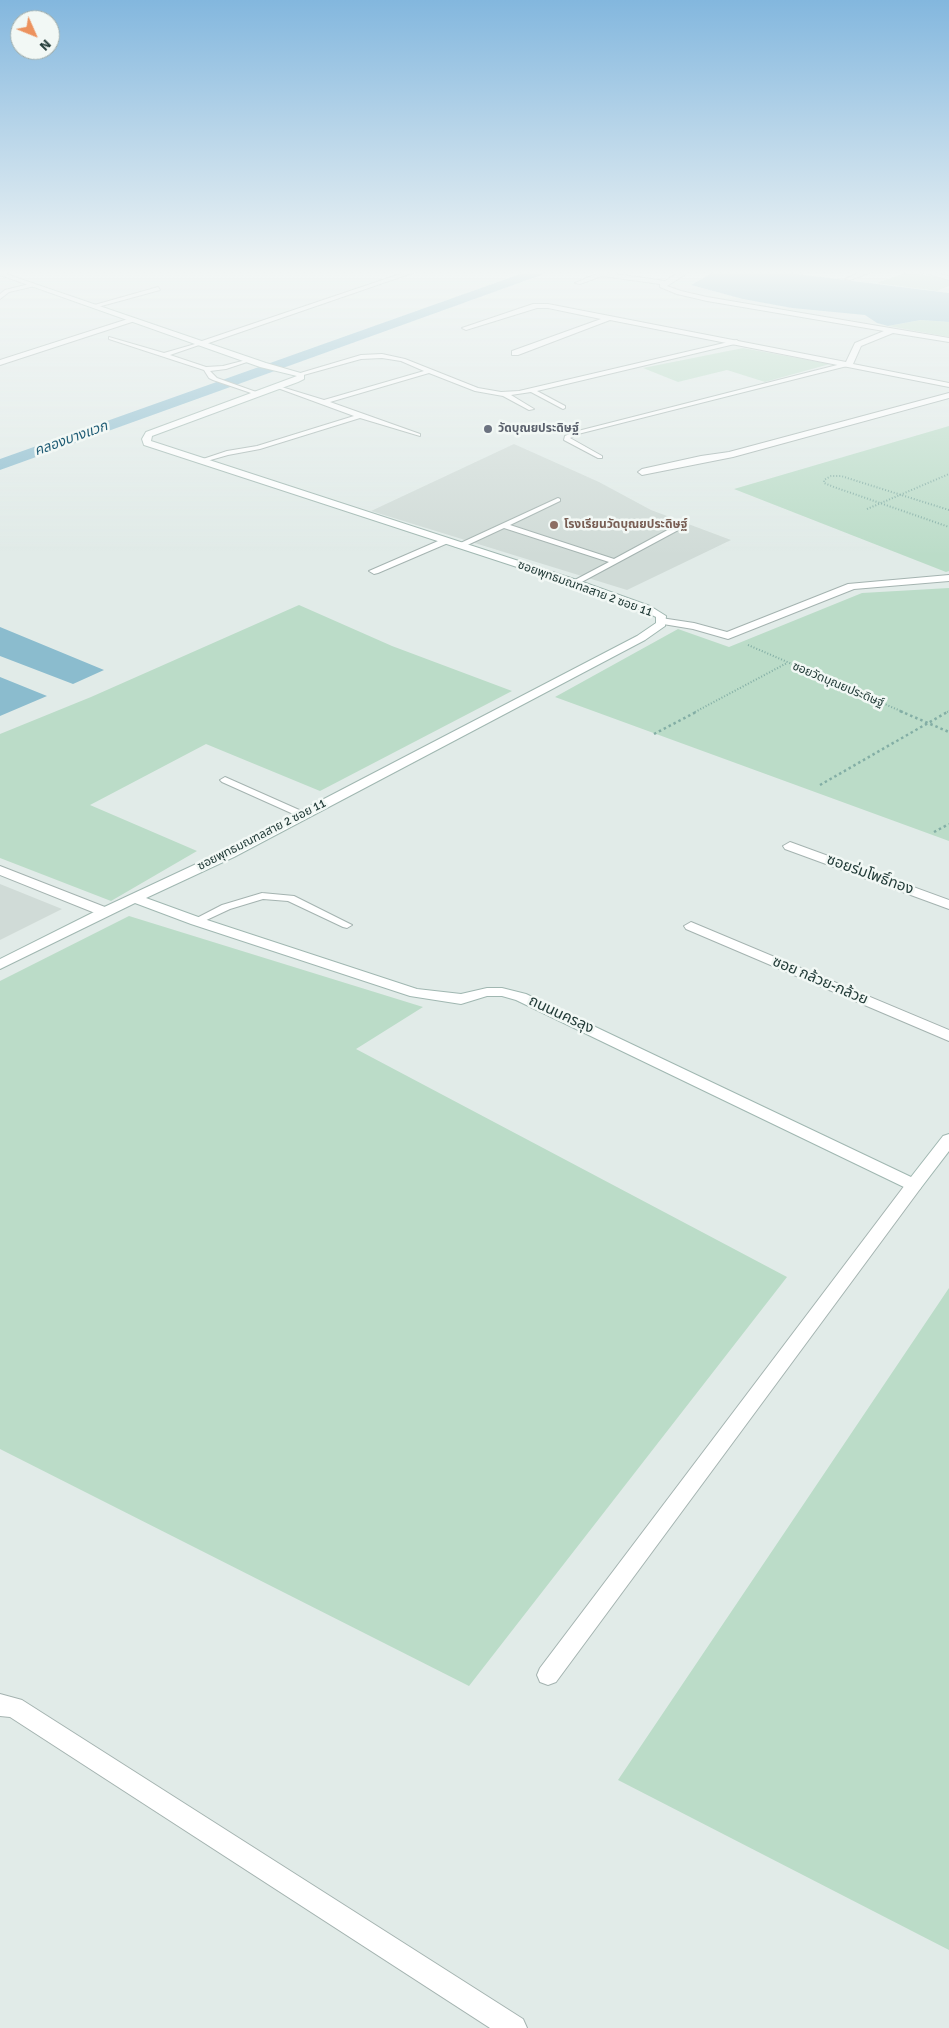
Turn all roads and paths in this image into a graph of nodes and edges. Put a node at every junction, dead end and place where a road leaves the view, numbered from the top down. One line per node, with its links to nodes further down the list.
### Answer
1 (199, 367): 9 (lane)
2 (228, 367): 9 (lane)
3 (271, 367): 11 (street)
4 (330, 367): 11 (lane)
5 (418, 367): 10 (lane)
6 (631, 367): 14 (lane)
7 (839, 367): 23 (lane)
8 (862, 367): 12 (street)
9 (206, 369): 15 (lane)
10 (429, 371): 16 (lane); 18 (lane)
11 (300, 374): 13 (street, ซอยพุทธมณฑลสาย 2 ซอย 11)
12 (949, 384)
13 (277, 386): 15 (street, ซอยพุทธมณฑลสาย 2 ซอย 11); 18 (lane)
14 (531, 390): 16 (lane); 19 (lane)
15 (256, 393): 24 (street, ซอยพุทธมณฑลสาย 2 ซอย 11)
16 (504, 394): 20 (lane)
17 (949, 395): 25 (street)
18 (324, 402): 21 (lane)
19 (563, 408)
20 (531, 409)
21 (360, 416): 22 (lane); 24 (lane)
22 (418, 435)
23 (600, 456)
24 (200, 460): 35 (street, ซอยพุทธมณฑลสาย 2 ซอย 11)
25 (642, 472)
26 (949, 474): 27 (path)
27 (901, 494): 29 (path); 29 (path); 31 (path)
28 (558, 500): 32 (lane)
29 (880, 503): 30 (path); 33 (path)
30 (867, 509)
31 (949, 510)
32 (503, 525): 36 (lane); 37 (lane)
33 (949, 527)
34 (678, 528): 37 (lane)
35 (445, 541): 36 (street, ซอยพุทธมณฑลสาย 2 ซอย 11); 38 (street)
36 (458, 546): 40 (street, ซอยพุทธมณฑลสาย 2 ซอย 11)
37 (616, 562): 40 (lane)
38 (374, 571)
39 (949, 578): 42 (street)
40 (576, 583): 41 (street, ซอยพุทธมณฑลสาย 2 ซอย 11)
41 (661, 621): 42 (street); 50 (street, ซอยพุทธมณฑลสาย 2 ซอย 11)
42 (728, 636): 43 (path, ซอยวัดบุณยประดิษฐ์)
43 (787, 663): 45 (path, ซอยวัดบุณยประดิษฐ์); 47 (path)
44 (949, 711): 45 (path)
45 (928, 723): 46 (path, ซอยวัดบุณยประดิษฐ์); 49 (path)
46 (949, 732)
47 (654, 734)
48 (225, 780): 50 (lane)
49 (820, 785)
50 (303, 815): 55 (street, ซอยพุทธมณฑลสาย 2 ซอย 11)
51 (949, 824): 52 (path)
52 (934, 832)
53 (790, 846): 56 (street, ซอยร่มโพธิ์ทอง)
54 (0, 870): 57 (street)
55 (134, 898): 57 (street, ซอยพุทธมณฑลสาย 2 ซอย 11); 58 (street, ถนนนครลุง)
56 (949, 905)
57 (105, 912): 61 (street, ซอยพุทธมณฑลสาย 2 ซอย 11)
58 (196, 921): 59 (lane); 64 (street, ถนนนครลุง)
59 (347, 925)
60 (691, 926): 62 (street, ซอย กล้วย-กล้วย)
61 (0, 966)
62 (949, 1036)
63 (949, 1140): 64 (street)
64 (914, 1184): 65 (street)
65 (548, 1675)
66 (0, 1706): 67 (street)
67 (514, 2028)

